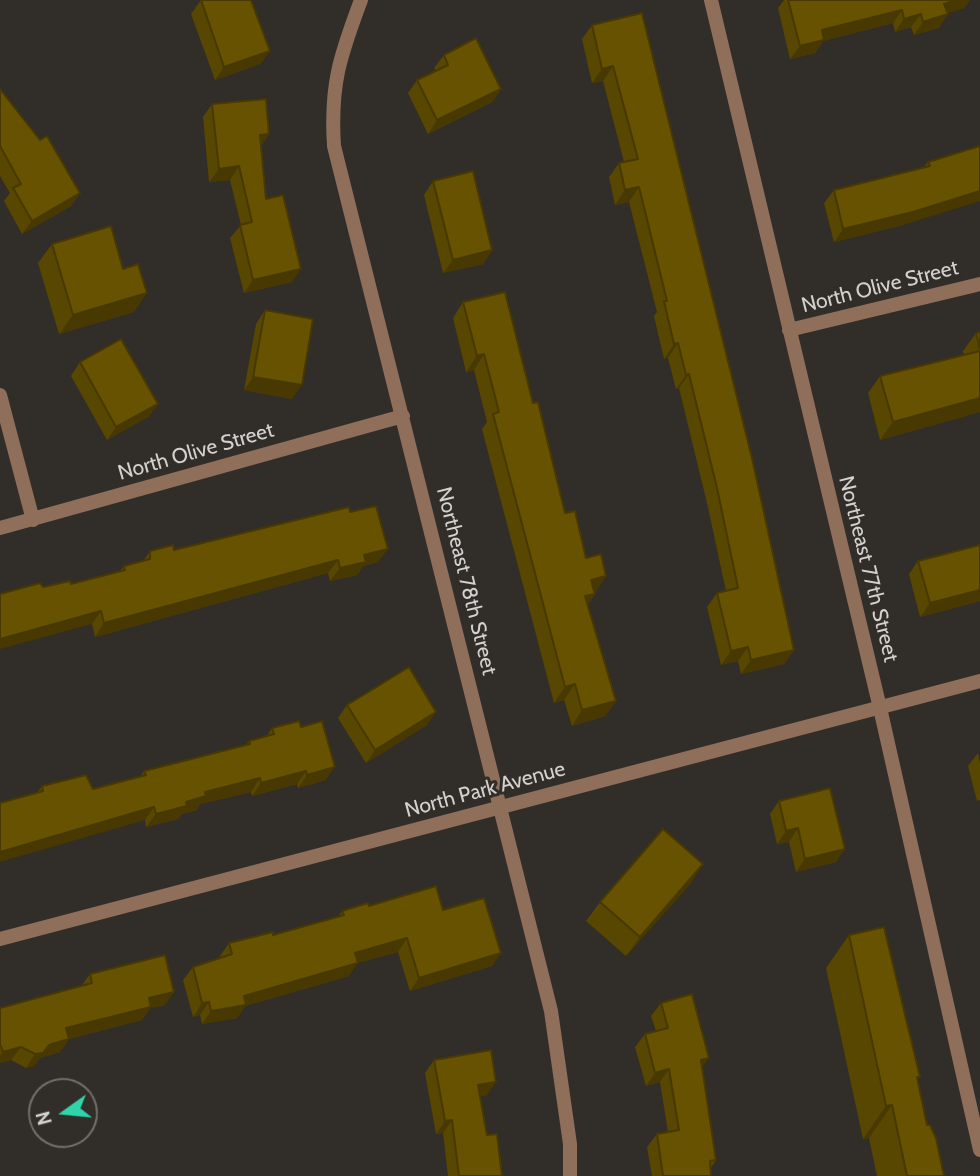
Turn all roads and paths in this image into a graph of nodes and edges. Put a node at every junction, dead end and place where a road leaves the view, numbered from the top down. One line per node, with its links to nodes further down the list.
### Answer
1 (361, 0): 6 (street, Northeast 78th Street)
2 (711, 0): 4 (street, Northeast 77th Street)
3 (980, 284): 4 (street, North Olive Street)
4 (789, 330): 10 (street, Northeast 77th Street)
5 (0, 395): 7 (street)
6 (403, 416): 7 (street, North Olive Street); 11 (street, Northeast 78th Street)
7 (33, 520): 8 (street, North Olive Street)
8 (0, 528)
9 (980, 681): 10 (street, North Park Avenue)
10 (880, 708): 11 (street, North Park Avenue); 13 (street, Northeast 77th Street)
11 (500, 807): 12 (street, North Park Avenue); 15 (street, Northeast 78th Street)
12 (0, 939)
13 (975, 1109): 14 (street, Northeast 77th Street)
14 (980, 1150)
15 (570, 1176)

